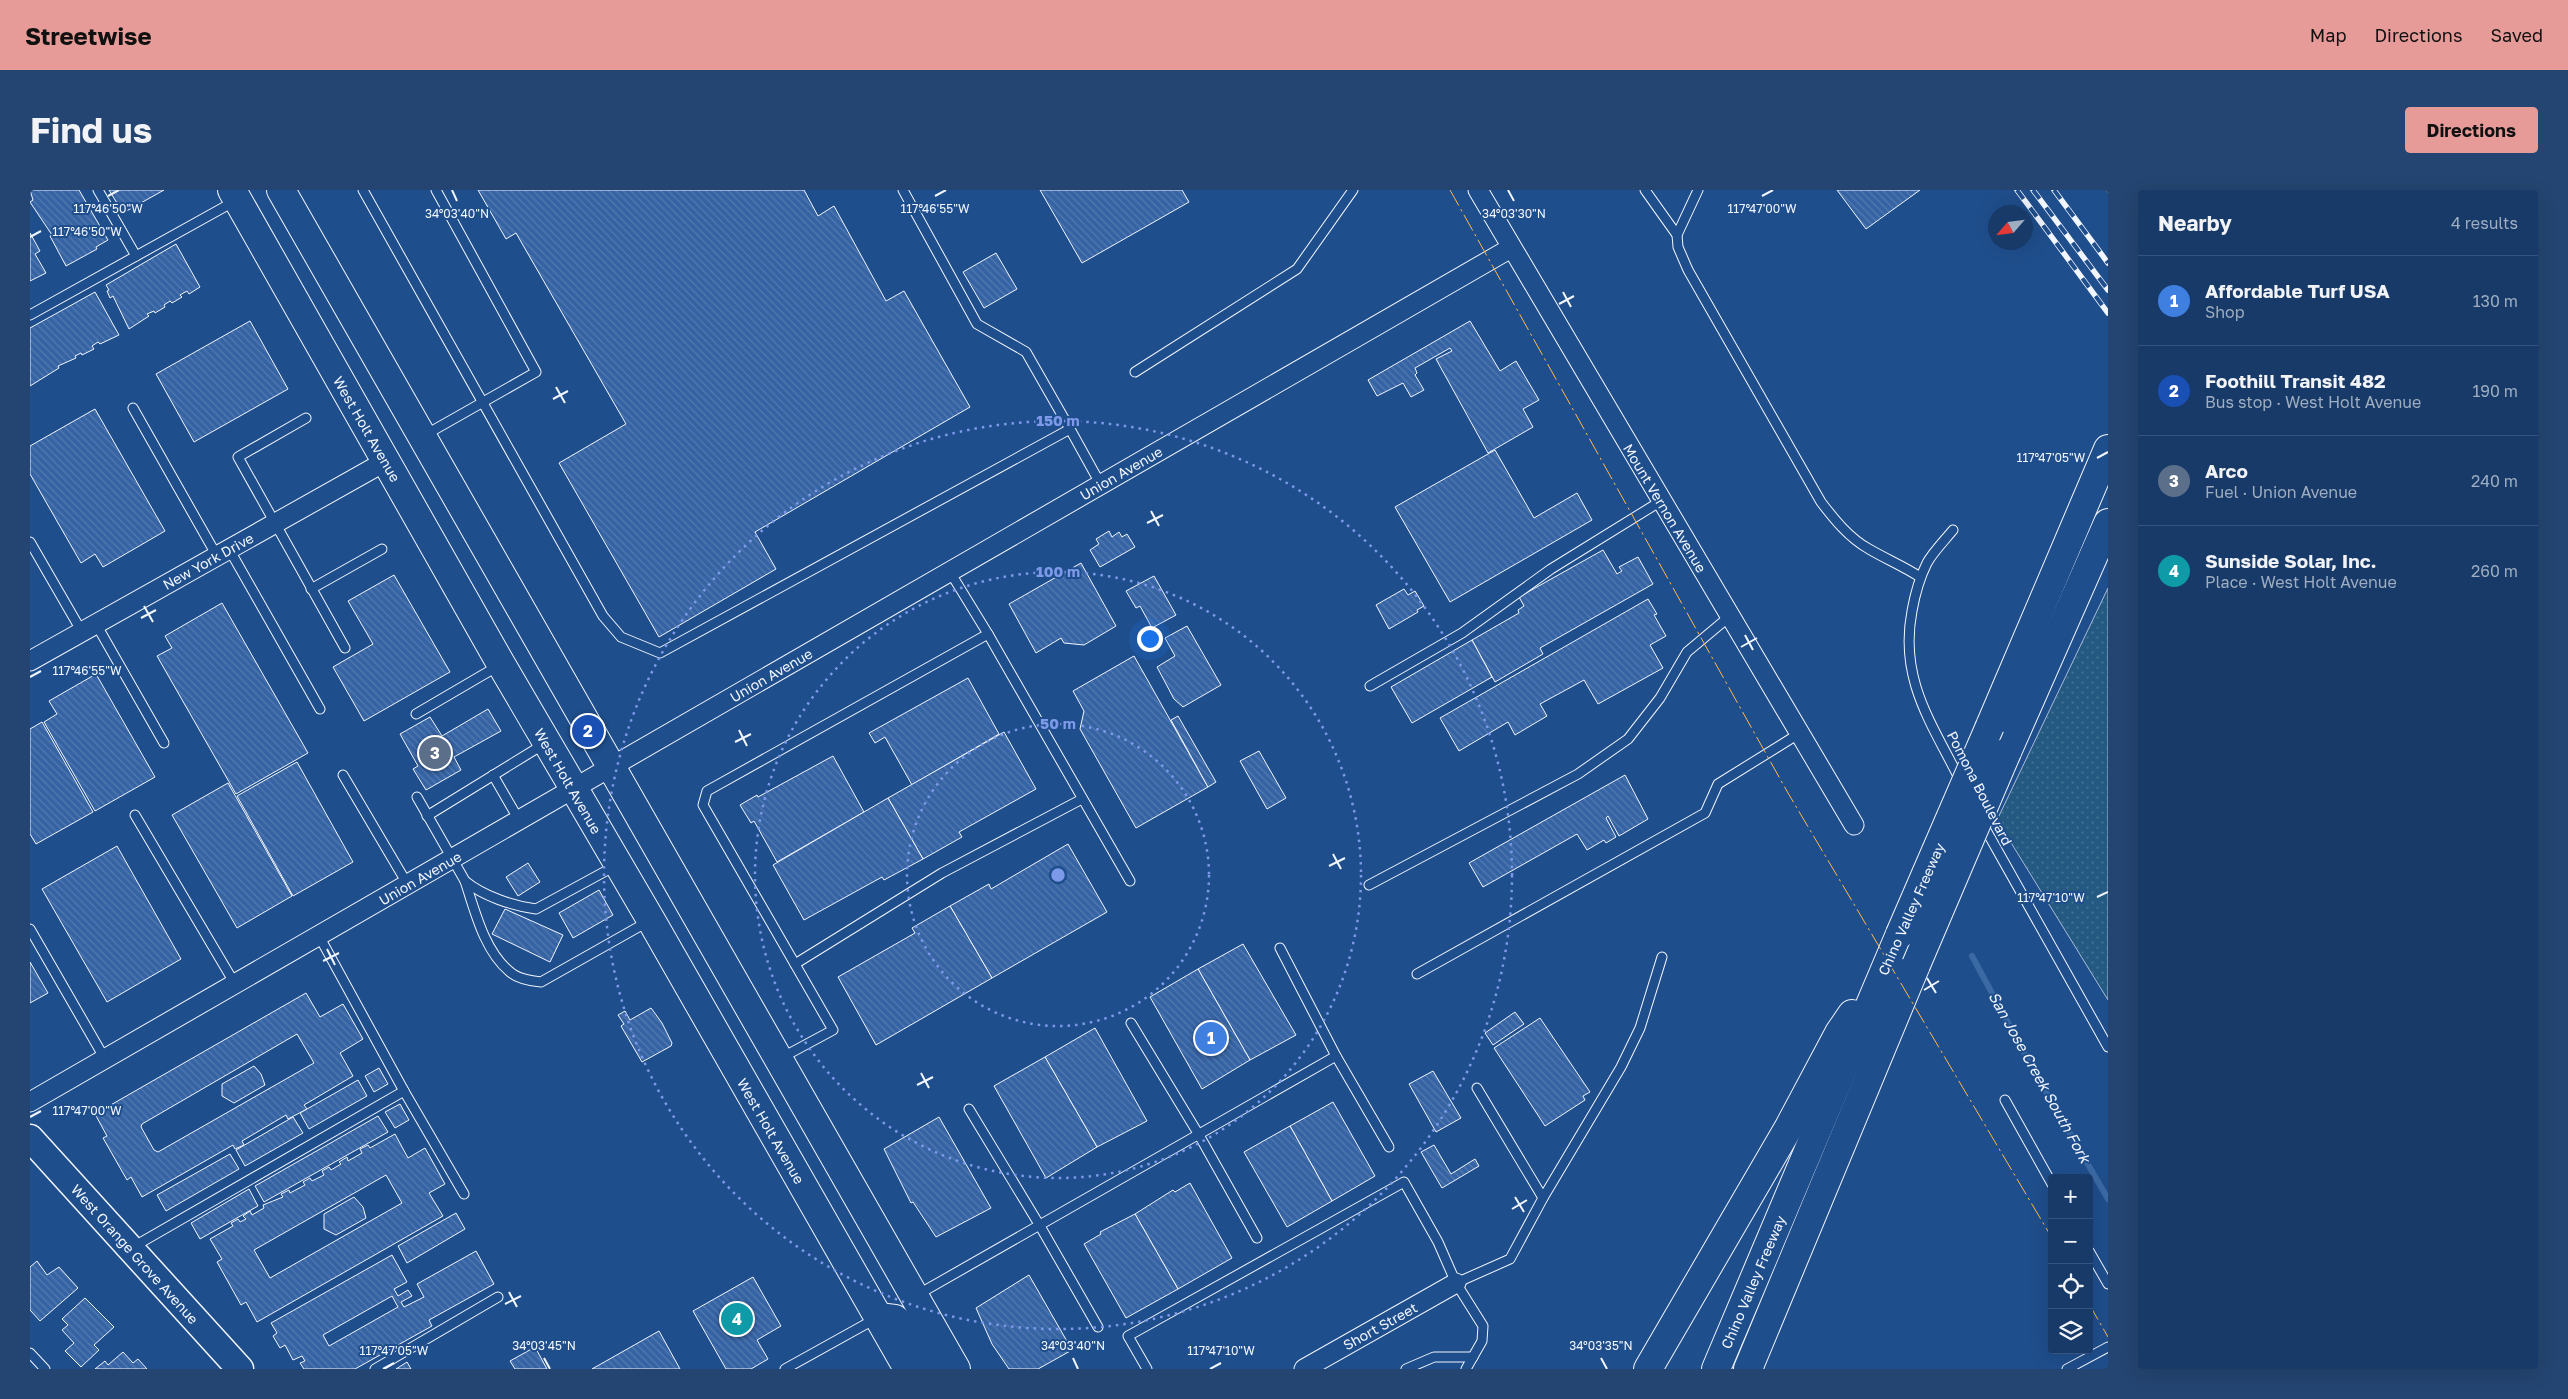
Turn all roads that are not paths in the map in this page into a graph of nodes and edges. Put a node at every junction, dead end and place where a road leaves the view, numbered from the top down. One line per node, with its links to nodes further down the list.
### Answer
1 (98, 190): 13 (lane)
2 (281, 190): 20 (main road)
3 (363, 190): 16 (lane)
4 (436, 190): 16 (lane)
5 (903, 190): 19 (lane)
6 (1353, 190): 15 (lane)
7 (1478, 190): 12 (street, Mount Vernon Avenue)
8 (1645, 190): 11 (lane)
9 (1698, 190): 11 (lane)
10 (235, 195): 13 (lane); 22 (main road, West Holt Avenue)
11 (1677, 235): 32 (lane)
12 (1511, 248): 23 (street, Union Avenue); 24 (street, Mount Vernon Avenue)
13 (136, 256): 14 (lane)
14 (30, 316)
15 (1135, 372)
16 (482, 403): 19 (lane); 20 (lane)
17 (133, 408): 30 (lane)
18 (306, 418): 26 (lane)
19 (1070, 429): 23 (lane)
20 (422, 436): 46 (main road)
21 (2108, 449): 70 (main road, Chino Valley Freeway, bridge)
22 (386, 461): 26 (street, New York Drive); 39 (main road, West Holt Avenue)
23 (1101, 484): 31 (street, Union Avenue)
24 (1661, 500): 34 (street, Mount Vernon Avenue); 40 (lane)
25 (2108, 523): 92 (main road, Chino Valley Freeway, bridge)
26 (274, 524): 30 (street, New York Drive); 33 (lane)
27 (1953, 530): 32 (lane, Pomona Boulevard)
28 (30, 542): 35 (lane)
29 (382, 549): 33 (lane)
30 (223, 552): 35 (street, New York Drive); 41 (lane)
31 (950, 572): 36 (lane); 46 (street, Union Avenue)
32 (1920, 577): 52 (lane, Pomona Boulevard)
33 (311, 589): 37 (lane)
34 (1730, 616): 43 (street, Mount Vernon Avenue); 63 (lane)
35 (89, 628): 38 (street, New York Drive); 44 (lane)
36 (988, 634): 51 (lane); 69 (lane)
37 (345, 648)
38 (30, 662)
39 (500, 664): 42 (lane); 45 (main road, West Holt Avenue)
40 (1370, 686)
41 (320, 709)
42 (416, 714)
43 (1800, 733): 57 (street, Mount Vernon Avenue); 71 (lane)
44 (164, 743)
45 (546, 743): 48 (lane); 49 (main road, West Holt Avenue)
46 (612, 767): 49 (street, Union Avenue); 77 (main road)
47 (343, 775): 62 (lane)
48 (493, 775): 55 (lane); 56 (lane)
49 (574, 790): 56 (street, Union Avenue); 59 (main road, West Holt Avenue)
50 (417, 797): 55 (lane)
51 (1082, 799): 61 (lane); 69 (lane)
52 (1971, 801)
53 (1975, 810): 74 (lane, Pomona Boulevard)
54 (135, 815): 72 (lane)
55 (427, 816): 58 (lane)
56 (520, 820): 58 (street, Union Avenue)
57 (1854, 825)
58 (452, 859): 60 (lane); 62 (street, Union Avenue)
59 (618, 865): 60 (lane); 64 (main road, West Holt Avenue)
60 (465, 881): 64 (lane)
61 (1130, 881)
62 (408, 884): 66 (street, Union Avenue)
63 (1369, 885)
64 (651, 920): 98 (main road, West Holt Avenue)
65 (30, 929): 76 (lane)
66 (320, 936): 72 (street, Union Avenue); 79 (lane)
67 (1280, 948): 75 (lane)
68 (1662, 957): 88 (lane)
69 (795, 964): 77 (lane)
70 (1884, 970): 114 (main road); 115 (main road, Chino Valley Freeway)
71 (1417, 974)
72 (235, 984): 76 (street, Union Avenue)
73 (1131, 1023): 83 (lane)
74 (2108, 1047)
75 (1336, 1056): 83 (lane); 85 (lane)
76 (104, 1059): 81 (street, Union Avenue)
77 (779, 1060): 96 (main road)
78 (1477, 1088): 88 (lane)
79 (404, 1091): 87 (lane); 91 (lane)
80 (2005, 1100): 86 (lane)
81 (30, 1102)
82 (969, 1109): 89 (lane)
83 (1199, 1135): 89 (lane); 90 (lane)
84 (30, 1138): 91 (street, West Orange Grove Avenue)
85 (1389, 1147)
86 (2048, 1177)
87 (464, 1194)
88 (1543, 1198): 94 (lane)
89 (1040, 1226): 96 (lane); 99 (lane)
90 (1258, 1238)
91 (130, 1248): 104 (street, West Orange Grove Avenue)
92 (1796, 1252): 116 (main road, Chino Valley Freeway); 117 (main road)
93 (2093, 1258): 95 (lane)
94 (1456, 1283): 102 (lane); 110 (lane); 111 (street, Short Street)
95 (2108, 1284)
96 (915, 1296): 109 (main road)
97 (498, 1297): 105 (lane)
98 (878, 1317): 106 (lane); 107 (main road, West Holt Avenue); 108 (main road)
99 (1098, 1327)
100 (2108, 1347): 118 (lane)
101 (30, 1353): 103 (lane)
102 (1472, 1357): 112 (lane); 113 (lane)
103 (45, 1369)
104 (240, 1369)
105 (375, 1369)
106 (785, 1369)
107 (908, 1369)
108 (932, 1369)
109 (956, 1369)
110 (1147, 1369)
111 (1304, 1369)
112 (1406, 1369)
113 (1466, 1369)
114 (1648, 1369)
115 (1716, 1369)
116 (1748, 1369)
117 (1762, 1369)
118 (2067, 1369)

